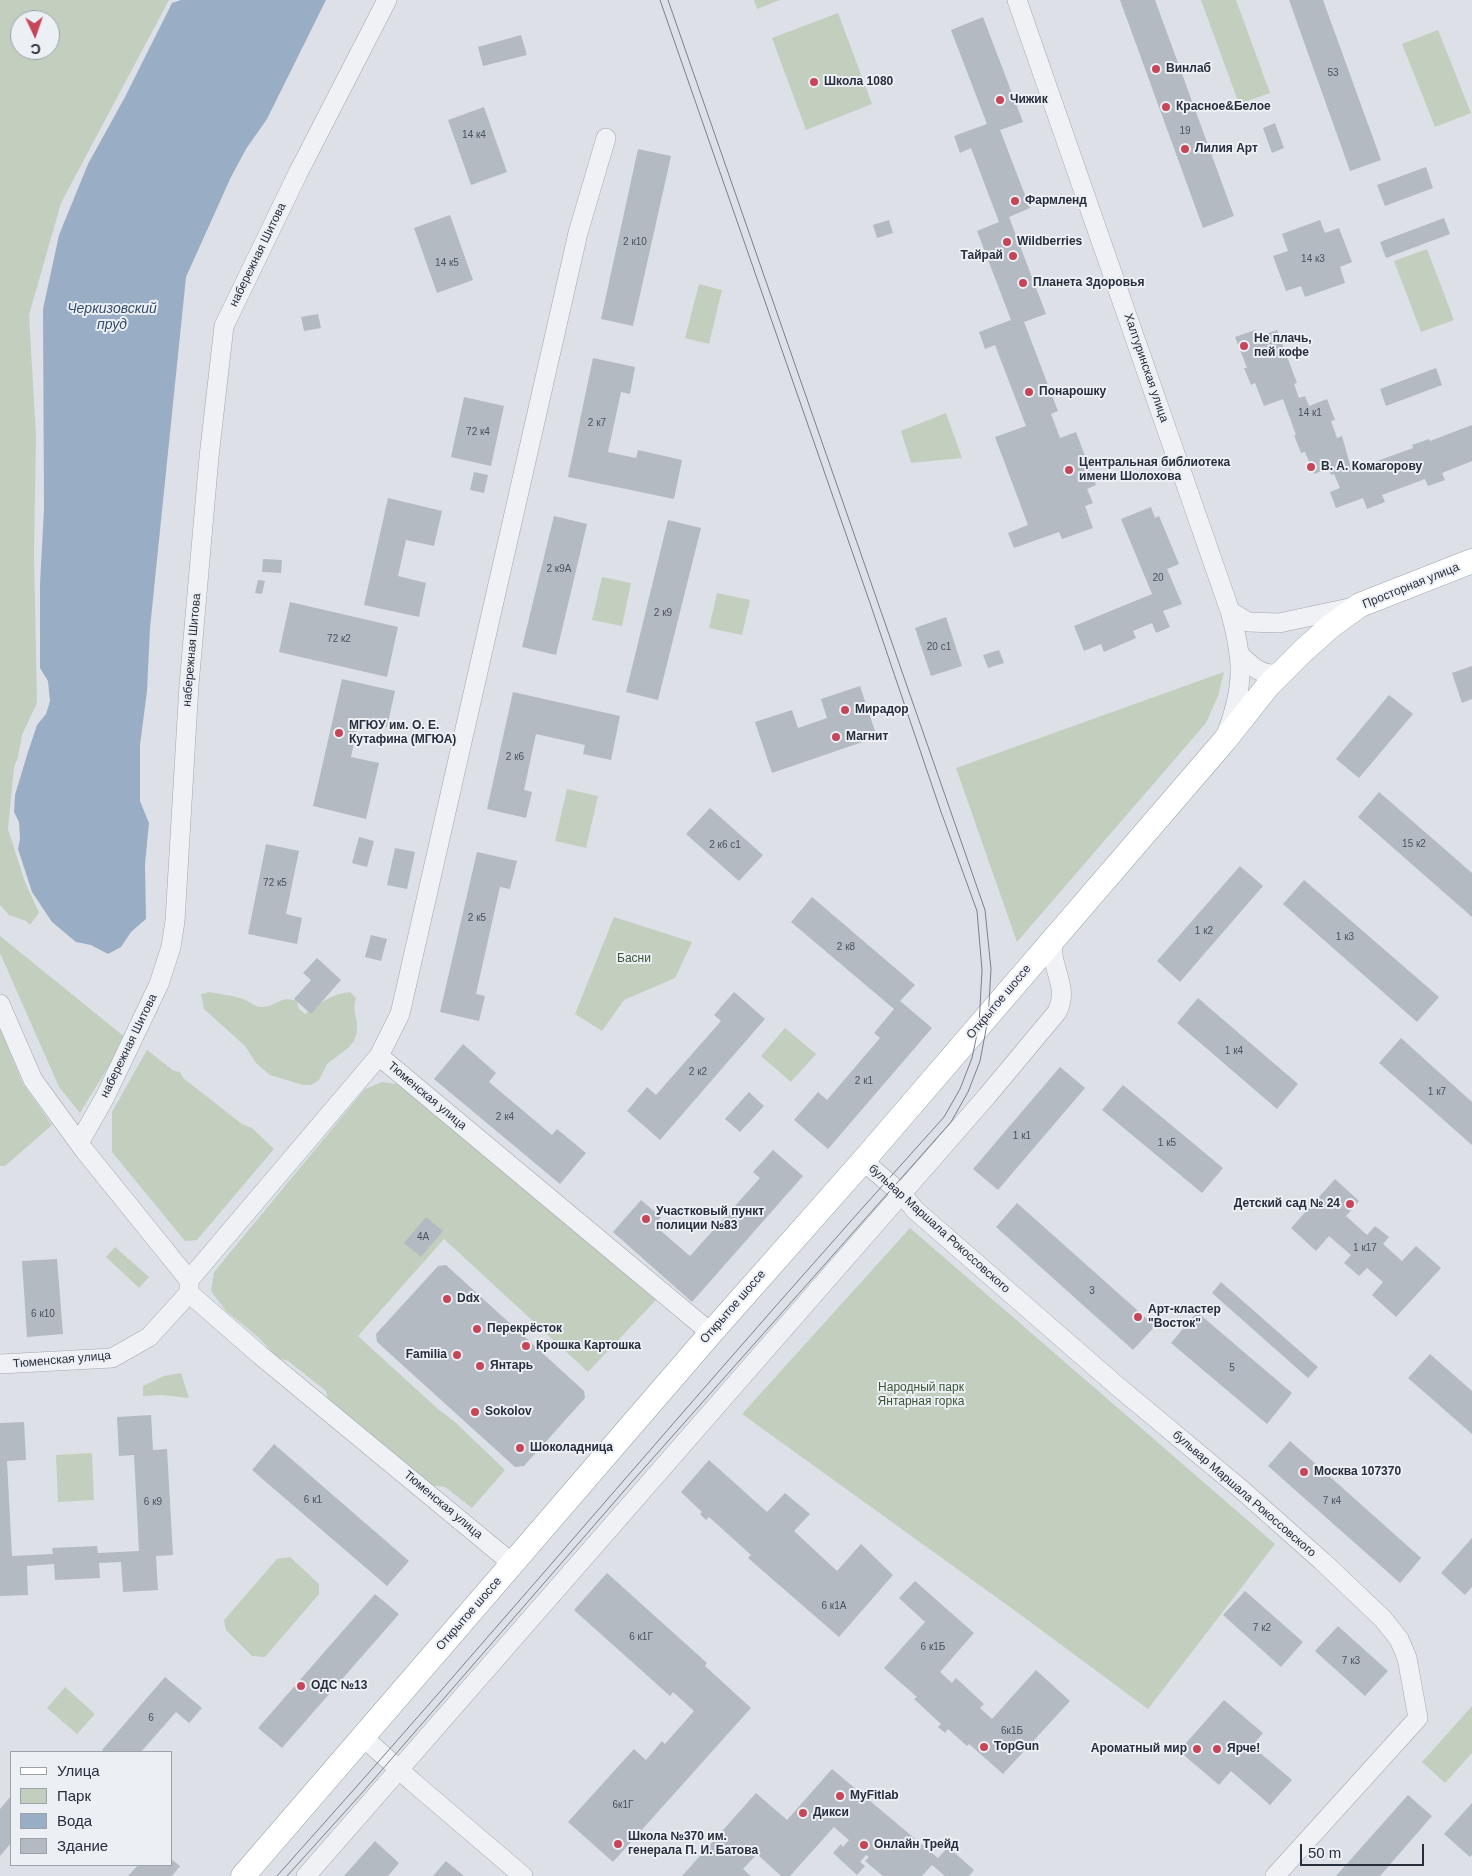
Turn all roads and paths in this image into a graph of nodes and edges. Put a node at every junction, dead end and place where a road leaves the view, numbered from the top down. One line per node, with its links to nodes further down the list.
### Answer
1 (387, 0): 13 (street, набережная Шитова)
2 (1017, 0): 6 (street, Халтуринская улица)
3 (606, 138): 12 (street)
4 (1472, 561): 5 (main road, Просторная улица)
5 (1360, 605): 6 (street); 8 (main road, Просторная улица)
6 (1230, 611): 7 (street, Халтуринская улица)
7 (1240, 655): 8 (street); 9 (street, Халтуринская улица)
8 (1279, 674): 9 (main road, Просторная улица)
9 (1225, 740): 10 (main road, Открытое шоссе)
10 (1054, 937): 14 (main road, Открытое шоссе); 15 (street)
11 (0, 1004): 13 (street)
12 (379, 1056): 16 (street, Тюменская улица); 17 (street, Тюменская улица)
13 (79, 1143): 16 (street)
14 (863, 1161): 15 (street, бульвар Маршала Рокоссовского); 17 (main road, Открытое шоссе)
15 (902, 1194): 21 (street); 25 (street, бульвар Маршала Рокоссовского)
16 (189, 1286): 18 (street, Тюменская улица); 19 (street, Тюменская улица)
17 (711, 1333): 19 (main road, Открытое шоссе)
18 (0, 1364)
19 (513, 1564): 20 (main road, Открытое шоссе)
20 (363, 1737): 21 (street); 22 (main road, Открытое шоссе)
21 (399, 1769): 23 (street); 24 (street)
22 (243, 1876)
23 (306, 1876)
24 (523, 1876)
25 (1276, 1876)

